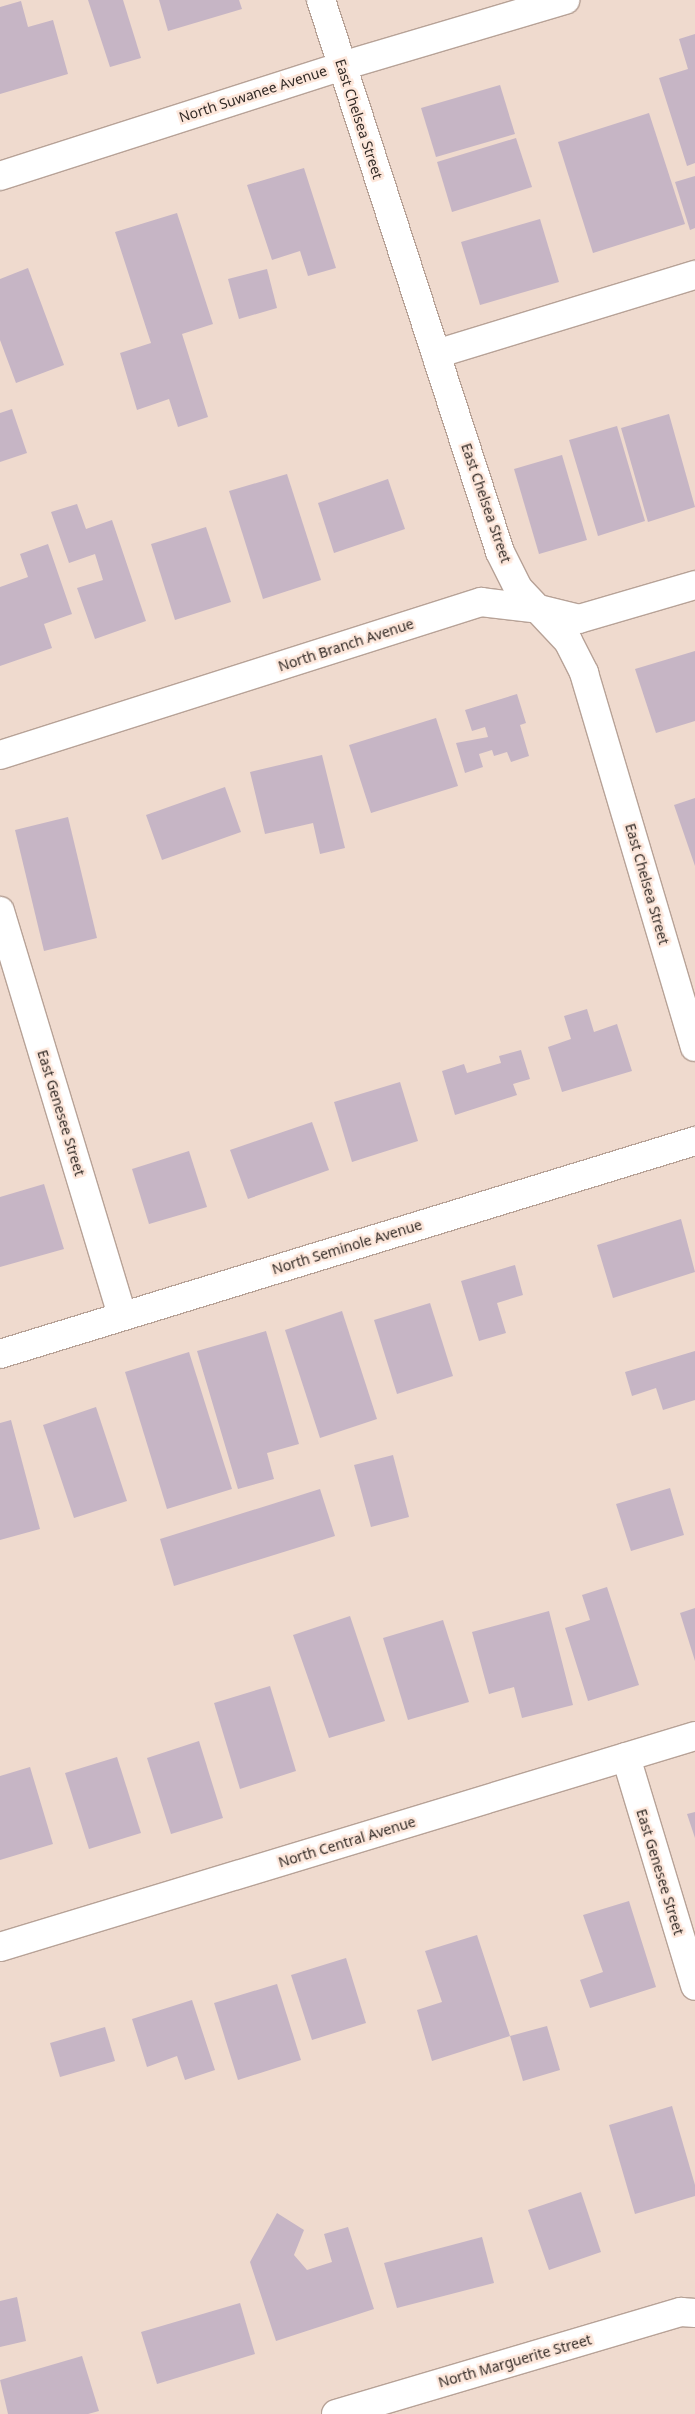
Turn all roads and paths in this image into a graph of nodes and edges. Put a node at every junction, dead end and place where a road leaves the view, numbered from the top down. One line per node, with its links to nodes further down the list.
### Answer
1 (321, 0): 3 (street, East Chelsea Street)
2 (565, 0): 3 (street, North Suwanee Avenue)
3 (342, 66): 4 (street, North Suwanee Avenue); 6 (street, East Chelsea Street)
4 (0, 176)
5 (695, 274): 6 (street)
6 (436, 354): 8 (street, East Chelsea Street)
7 (695, 585): 8 (street, North Branch Avenue)
8 (539, 608): 9 (street, North Branch Avenue); 11 (street, East Chelsea Street)
9 (0, 754)
10 (0, 911): 13 (street, East Genesee Street)
11 (695, 1047)
12 (695, 1141): 13 (street, North Seminole Avenue)
13 (122, 1316): 14 (street, North Seminole Avenue)
14 (0, 1354)
15 (695, 1736): 16 (street, North Central Avenue)
16 (626, 1757): 17 (street, North Central Avenue); 18 (street, East Genesee Street)
17 (0, 1947)
18 (695, 1986)
19 (690, 2311): 20 (street, North Marguerite Street)
20 (336, 2414)

